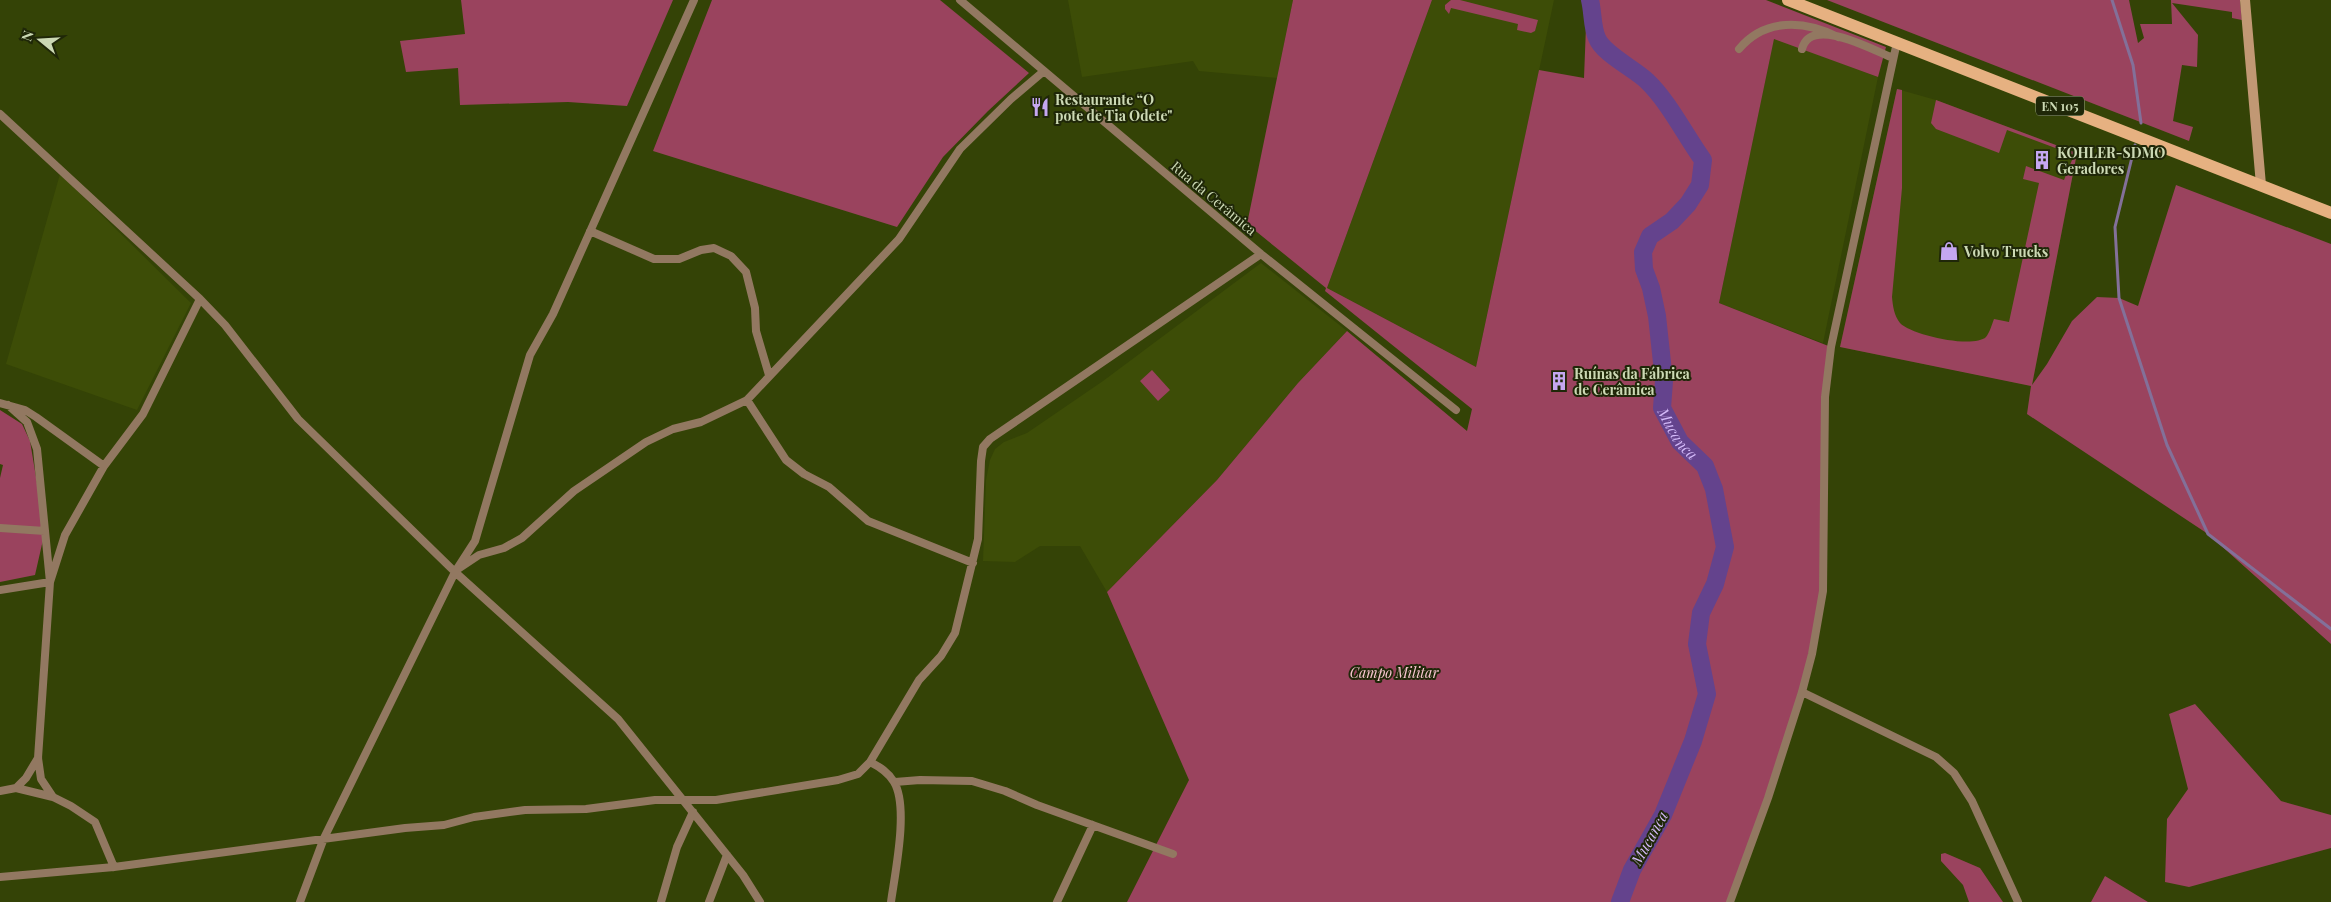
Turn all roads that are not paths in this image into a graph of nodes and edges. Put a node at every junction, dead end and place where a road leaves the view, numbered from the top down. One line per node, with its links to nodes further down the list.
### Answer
1 (694, 0): 14 (street)
2 (960, 0): 10 (street, Rua da Cerâmica)
3 (1788, 0): 6 (main road, EN 105)
4 (2245, 0): 12 (street)
5 (1838, 36): 7 (street); 8 (street); 9 (street)
6 (1897, 42): 9 (street); 12 (main road, EN 105)
7 (1739, 49)
8 (1802, 49)
9 (1893, 58): 28 (street)
10 (1044, 71): 15 (street, Rua da Cerâmica); 17 (street)
11 (0, 114): 16 (street)
12 (2261, 185): 13 (main road, EN 105)
13 (2331, 213)
14 (590, 231): 17 (street); 25 (street)
15 (1261, 254): 20 (street, Rua da Cerâmica); 24 (street)
16 (200, 299): 21 (street); 25 (street)
17 (769, 375): 18 (street)
18 (747, 400): 24 (street); 25 (street)
19 (4, 404): 21 (street); 23 (street)
20 (1456, 410)
21 (104, 466): 26 (street)
22 (0, 528): 23 (street)
23 (45, 530): 26 (street)
24 (972, 563): 30 (street)
25 (455, 572): 35 (street); 38 (street)
26 (50, 582): 27 (street); 29 (street)
27 (0, 590)
28 (1802, 692): 49 (street); 50 (street)
29 (38, 758): 32 (street); 34 (street)
30 (870, 762): 31 (street); 35 (street)
31 (895, 782): 37 (street); 47 (street)
32 (16, 788): 33 (street); 34 (street)
33 (0, 791)
34 (52, 797): 41 (street)
35 (684, 800): 36 (street); 38 (street)
36 (693, 812): 40 (street); 44 (street)
37 (1093, 825): 39 (street); 48 (street)
38 (324, 838): 41 (street); 43 (street)
39 (1173, 854)
40 (727, 855): 45 (street); 46 (street)
41 (114, 867): 42 (street)
42 (0, 877)
43 (300, 902)
44 (661, 902)
45 (709, 902)
46 (760, 902)
47 (892, 902)
48 (1057, 902)
49 (1730, 902)
50 (2018, 902)

